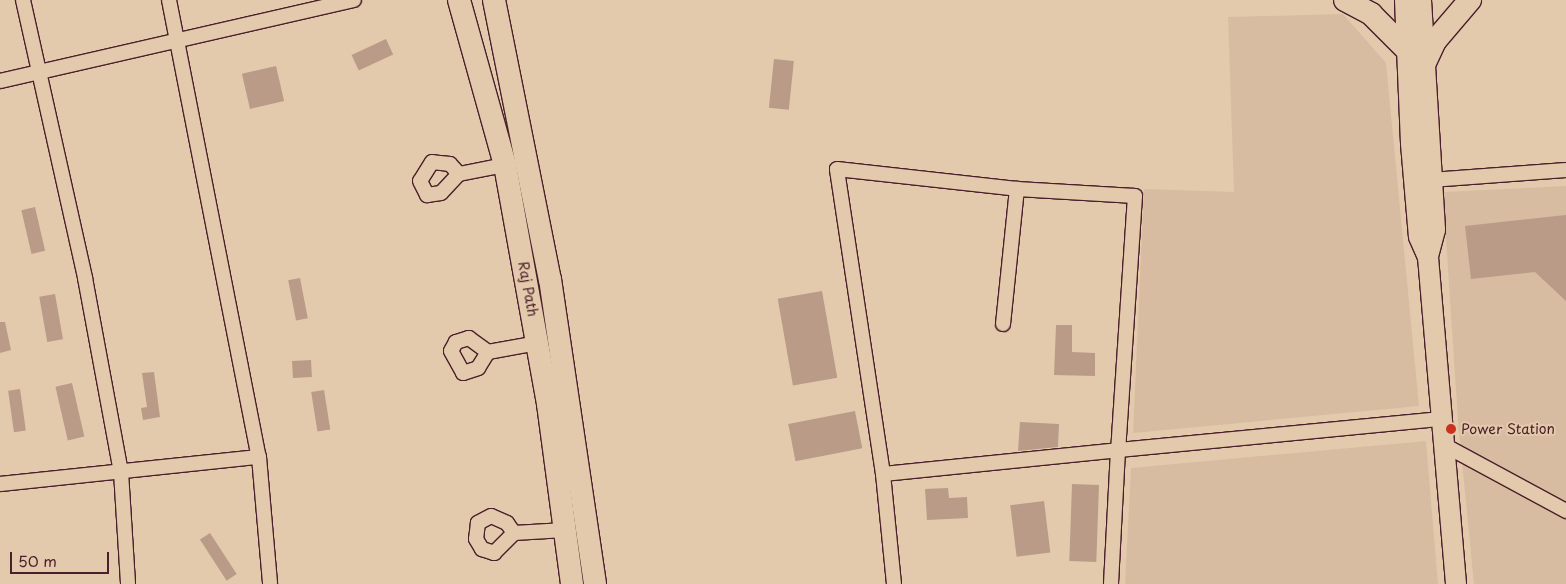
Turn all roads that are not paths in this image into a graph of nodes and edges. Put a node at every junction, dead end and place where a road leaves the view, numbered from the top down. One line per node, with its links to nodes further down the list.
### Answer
1 (23, 0): 13 (street)
2 (169, 0): 10 (street)
3 (354, 0): 10 (street)
4 (459, 0): 15 (main road, Raj Path)
5 (494, 0): 36 (main road, Raj Path)
6 (1345, 0): 11 (main road)
7 (1405, 0): 11 (street)
8 (1421, 0): 12 (street)
9 (1470, 0): 12 (main road)
10 (179, 39): 13 (street); 26 (street)
11 (1408, 51): 18 (street)
12 (1422, 70): 18 (street)
13 (42, 71): 14 (street); 27 (street)
14 (0, 80)
15 (505, 165): 17 (street); 21 (main road, Raj Path)
16 (1566, 170): 18 (street)
17 (459, 174)
18 (1423, 180): 23 (street)
19 (1017, 190): 20 (street); 25 (street); 28 (street)
20 (1002, 324)
21 (538, 343): 22 (street); 31 (main road, Raj Path)
22 (488, 352)
23 (1440, 419): 24 (street); 25 (street)
24 (1444, 445): 30 (street); 39 (street)
25 (1118, 450): 28 (street); 38 (street)
26 (260, 457): 27 (street); 34 (street)
27 (122, 472): 29 (street); 33 (street)
28 (883, 474): 37 (street)
29 (0, 484)
30 (1566, 511)
31 (565, 530): 32 (street); 35 (main road, Raj Path)
32 (514, 533)
33 (128, 584)
34 (270, 584)
35 (572, 584)
36 (595, 584)
37 (894, 584)
38 (1111, 584)
39 (1456, 584)

